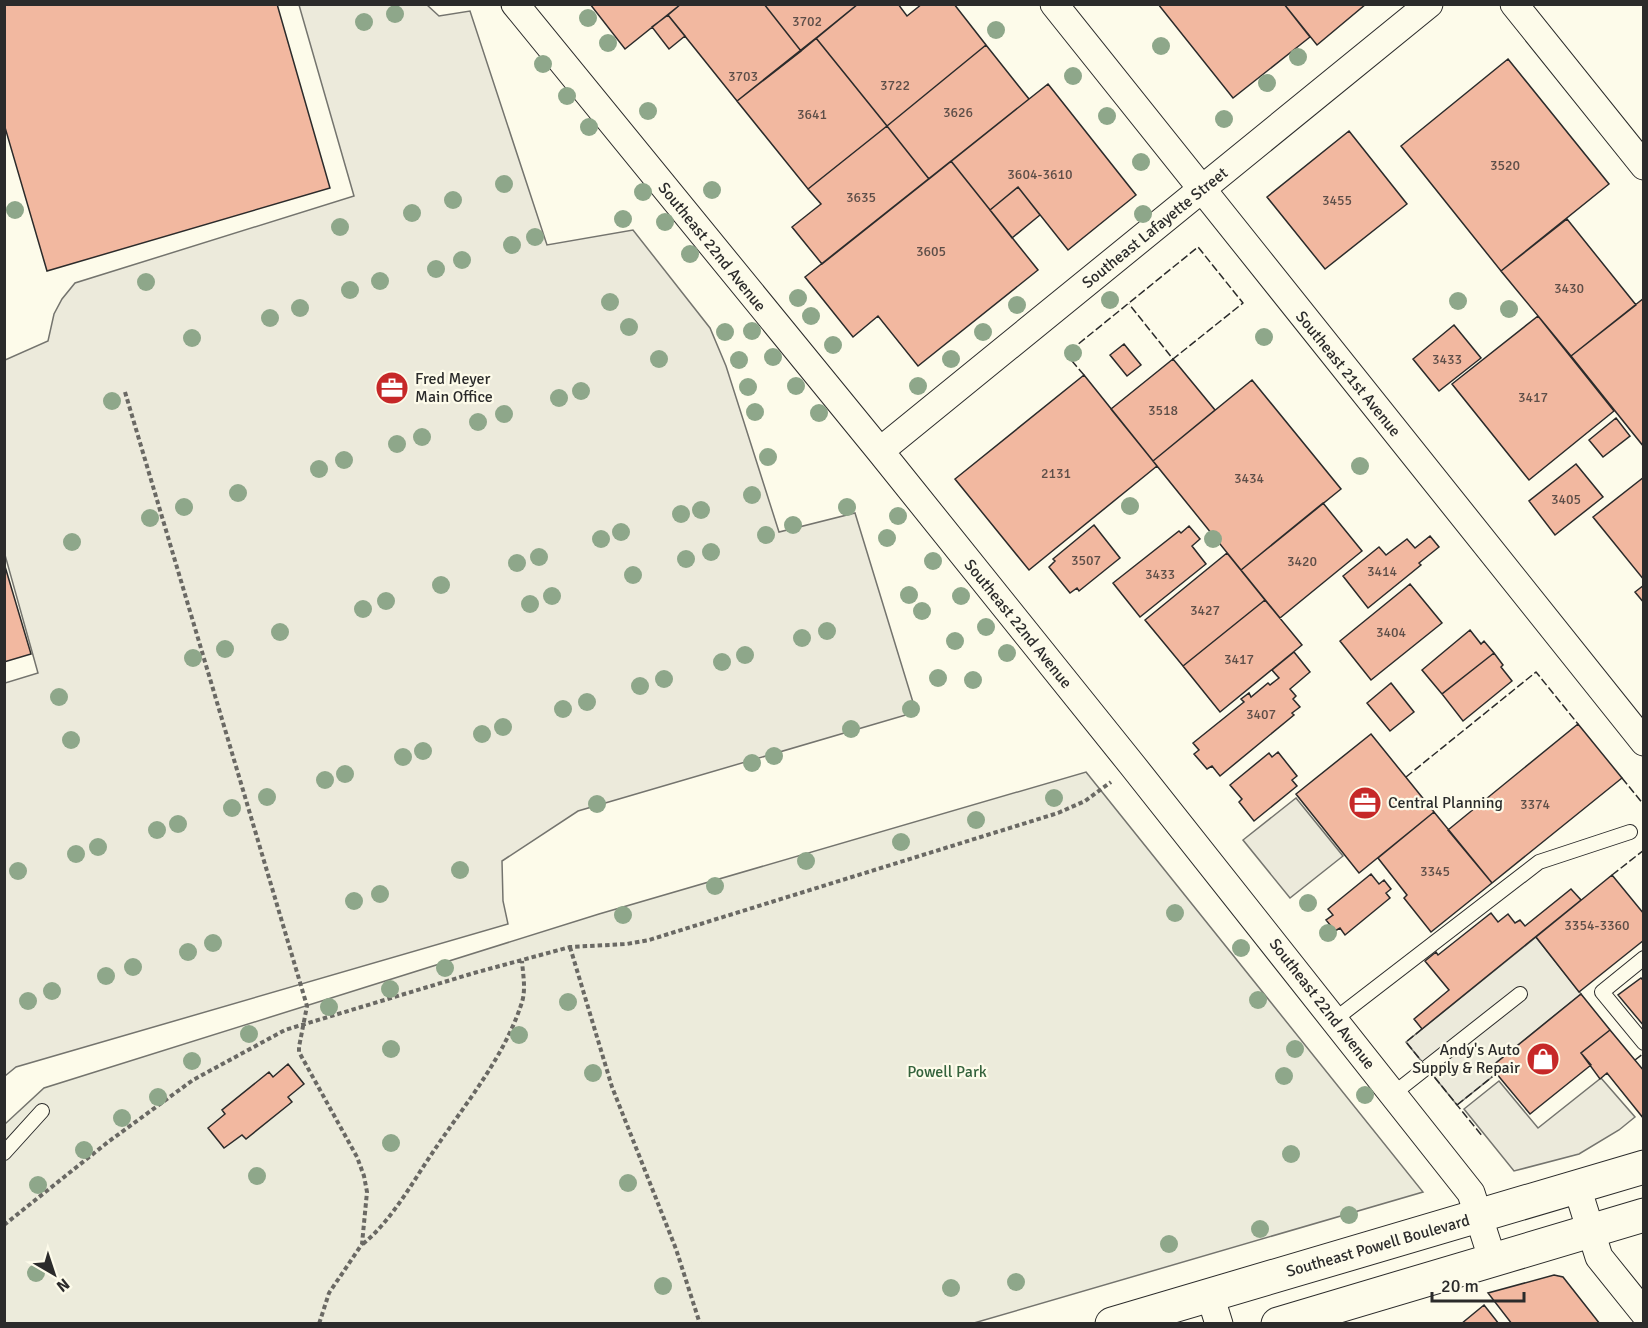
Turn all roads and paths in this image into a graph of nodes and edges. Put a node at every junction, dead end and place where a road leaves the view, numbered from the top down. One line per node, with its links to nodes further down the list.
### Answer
1 (515, 4): 8 (street, Southeast 22nd Avenue)
2 (1054, 4): 6 (street, Southeast 21st Avenue)
3 (1429, 4): 6 (street, Southeast Lafayette Street)
4 (1514, 4): 5 (street)
5 (1644, 166)
6 (1201, 191): 8 (street, Southeast Lafayette Street); 9 (street, Southeast 21st Avenue)
7 (125, 392): 17 (path)
8 (880, 451): 10 (street, Southeast 22nd Avenue)
9 (1644, 742)
10 (1133, 766): 12 (path); 16 (street, Southeast 22nd Avenue)
11 (1630, 832): 16 (lane)
12 (570, 947): 14 (path); 33 (path)
13 (1644, 958): 18 (lane)
14 (522, 961): 17 (path); 28 (path)
15 (1520, 994): 19 (lane)
16 (1334, 1020): 19 (street, Southeast 22nd Avenue)
17 (304, 1023): 26 (path); 28 (path)
18 (1644, 1043)
19 (1393, 1094): 25 (street, Southeast 22nd Avenue)
20 (42, 1111): 21 (lane)
21 (4, 1153)
22 (1644, 1167): 23 (main road, Southeast Powell Boulevard)
23 (1577, 1187): 25 (main road, Southeast Powell Boulevard); 27 (street)
24 (1644, 1215): 27 (main road)
25 (1479, 1216): 29 (street, Southeast 22nd Avenue); 30 (main road, Southeast Powell Boulevard)
26 (4, 1225)
27 (1591, 1231): 29 (main road); 31 (street)
28 (362, 1244): 32 (path)
29 (1493, 1261): 35 (main road)
30 (1214, 1309): 34 (main road, Southeast Powell Boulevard)
31 (1644, 1313)
32 (319, 1323)
33 (700, 1323)
34 (1112, 1323)
35 (1278, 1323)

